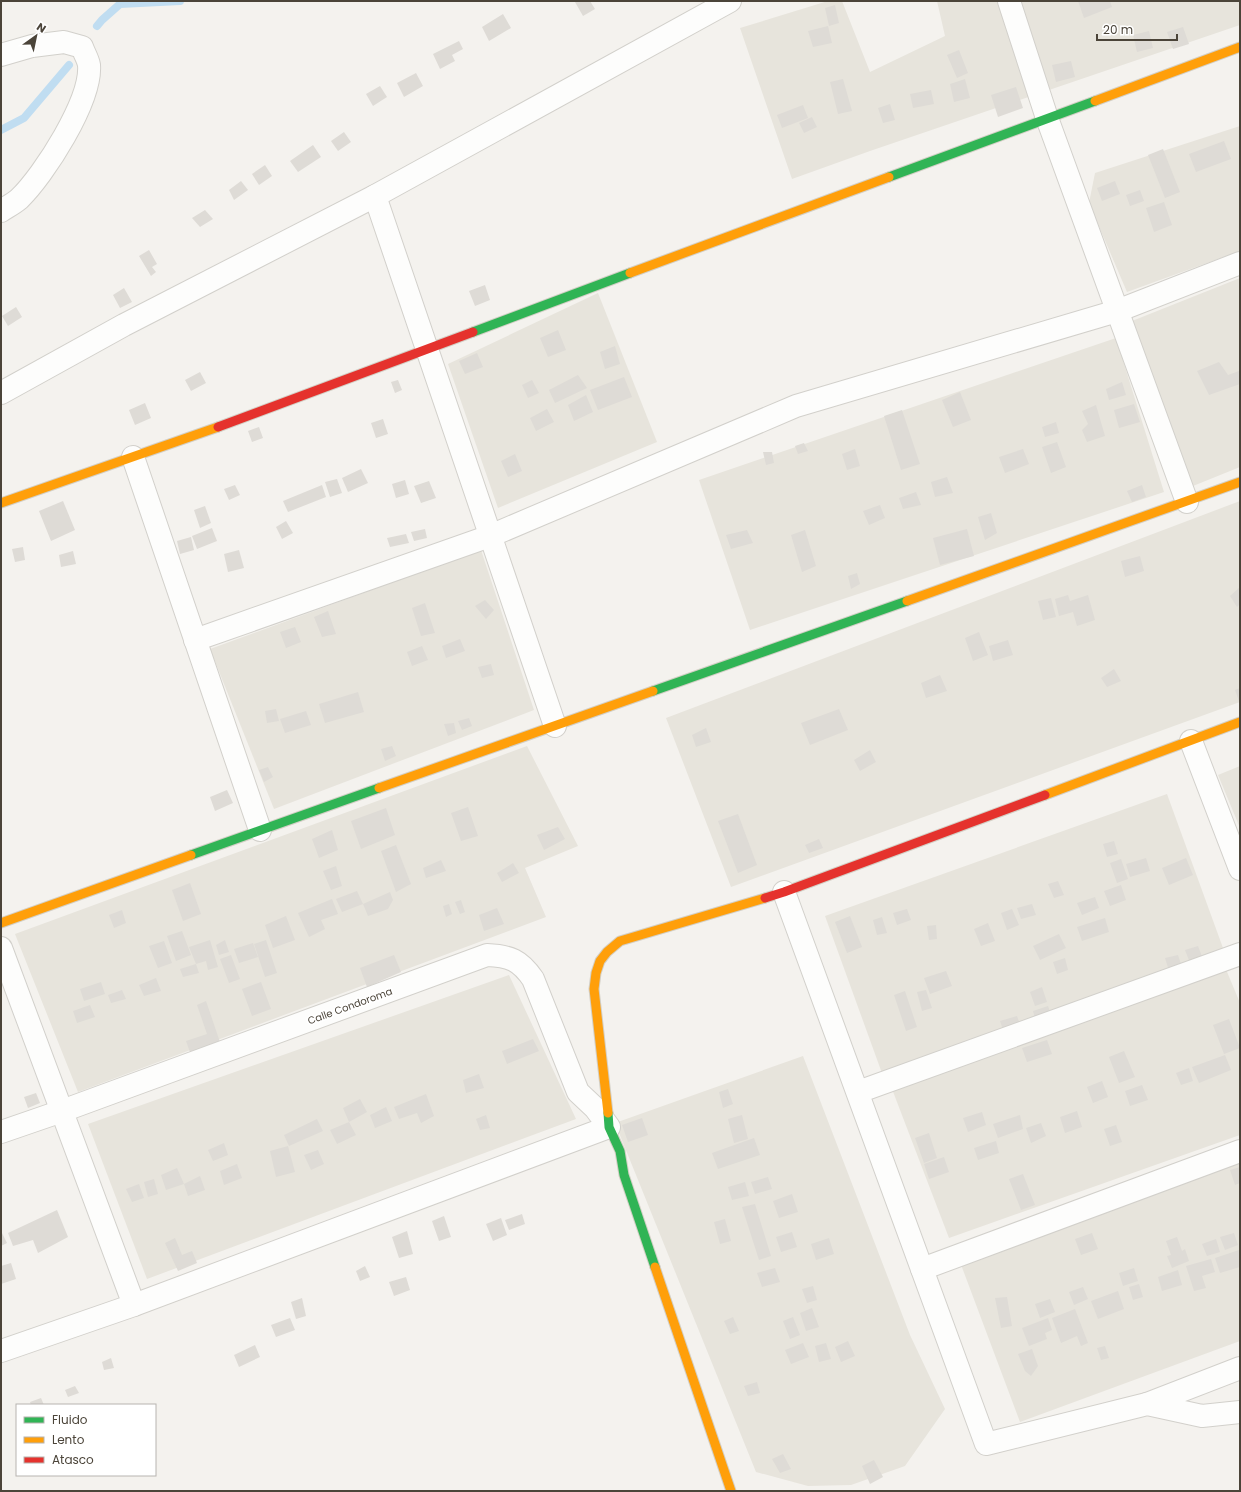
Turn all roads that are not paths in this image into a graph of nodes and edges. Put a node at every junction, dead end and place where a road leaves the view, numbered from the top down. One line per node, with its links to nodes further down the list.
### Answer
1 (730, 1): 6 (street)
2 (1009, 1): 5 (street)
3 (1240, 47): 5 (street)
4 (1, 55): 7 (street)
5 (1047, 118): 9 (street); 10 (street)
6 (375, 196): 10 (street); 11 (street)
7 (1, 211)
8 (1240, 263): 9 (street)
9 (1117, 312): 14 (street); 16 (street)
10 (427, 350): 12 (street); 16 (street)
11 (1, 393)
12 (133, 457): 15 (street); 17 (street)
13 (1240, 482): 14 (street)
14 (1187, 502): 19 (street)
15 (1, 503)
16 (490, 536): 17 (street); 19 (street)
17 (195, 640): 21 (street)
18 (1240, 722): 20 (street)
19 (555, 726): 21 (street)
20 (1191, 740): 22 (street); 23 (street)
21 (260, 830): 24 (street)
22 (1240, 869)
23 (784, 892): 27 (street); 29 (street)
24 (1, 923)
25 (1, 948): 28 (street)
26 (1240, 954): 27 (street)
27 (858, 1092): 32 (street)
28 (62, 1111): 29 (street, Calle Condoroma); 30 (street, Calle Condoroma); 33 (street)
29 (609, 1127): 33 (street); 38 (street)
30 (1, 1132)
31 (1240, 1151): 32 (street)
32 (922, 1269): 36 (street)
33 (134, 1305): 34 (street)
34 (1, 1351)
35 (1240, 1368): 36 (street)
36 (1147, 1404): 37 (street)
37 (1240, 1412)
38 (730, 1491)

